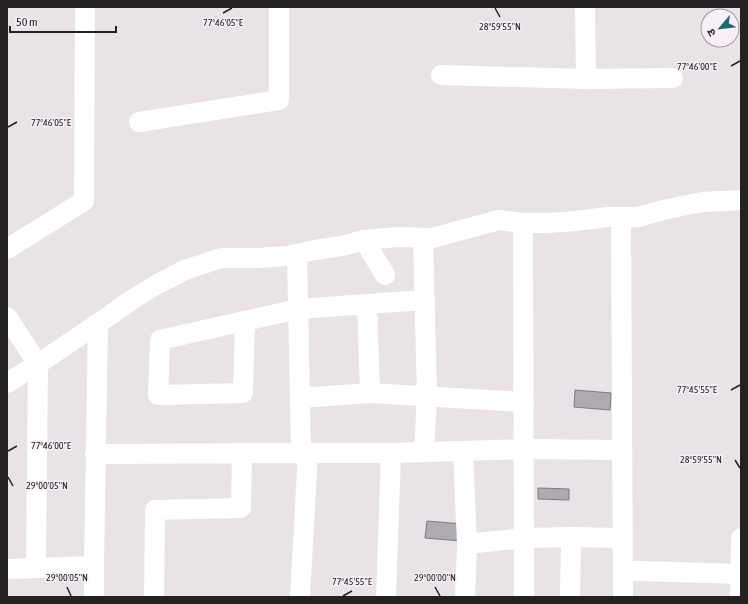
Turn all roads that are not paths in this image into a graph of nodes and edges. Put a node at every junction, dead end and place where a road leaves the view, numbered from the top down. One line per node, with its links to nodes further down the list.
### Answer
1 (85, 7): 13 (street)
2 (279, 7): 7 (street)
3 (585, 7): 6 (street)
4 (441, 75): 6 (street)
5 (673, 78): 6 (street)
6 (586, 79)
7 (139, 122)
8 (741, 200): 9 (street)
9 (621, 217): 10 (street); 29 (street)
10 (523, 223): 11 (street); 27 (street)
11 (424, 238): 12 (street); 16 (street)
12 (364, 240): 14 (street); 15 (street)
13 (7, 250)
14 (297, 254): 18 (street); 21 (street)
15 (385, 275)
16 (425, 300): 17 (street); 25 (street)
17 (367, 304): 18 (street); 24 (street)
18 (298, 309): 20 (street); 26 (street)
19 (7, 317): 22 (street)
20 (245, 321): 20 (street)
21 (98, 323): 22 (street); 35 (street)
22 (38, 364): 23 (street); 42 (street)
23 (7, 383)
24 (370, 393): 25 (street); 26 (street)
25 (427, 396): 27 (street); 31 (street)
26 (300, 398): 33 (street)
27 (524, 402): 28 (street)
28 (524, 449): 29 (street); 30 (street); 37 (street)
29 (622, 450): 38 (street)
30 (463, 451): 31 (street); 40 (street)
31 (424, 452): 34 (street)
32 (242, 453): 33 (street); 35 (street); 47 (street)
33 (305, 453): 34 (street); 48 (street)
34 (391, 453): 49 (street)
35 (96, 454): 41 (street)
36 (571, 537): 37 (street); 38 (street); 52 (street)
37 (524, 538): 40 (street); 51 (street)
38 (622, 538): 44 (street)
39 (741, 538): 45 (street)
40 (467, 544): 50 (street)
41 (94, 566): 42 (street); 46 (street)
42 (36, 568): 43 (street)
43 (7, 569)
44 (623, 571): 45 (street); 53 (street)
45 (741, 574): 54 (street)
46 (94, 597)
47 (154, 597)
48 (300, 597)
49 (386, 597)
50 (465, 597)
51 (524, 597)
52 (570, 597)
53 (623, 597)
54 (740, 597)

